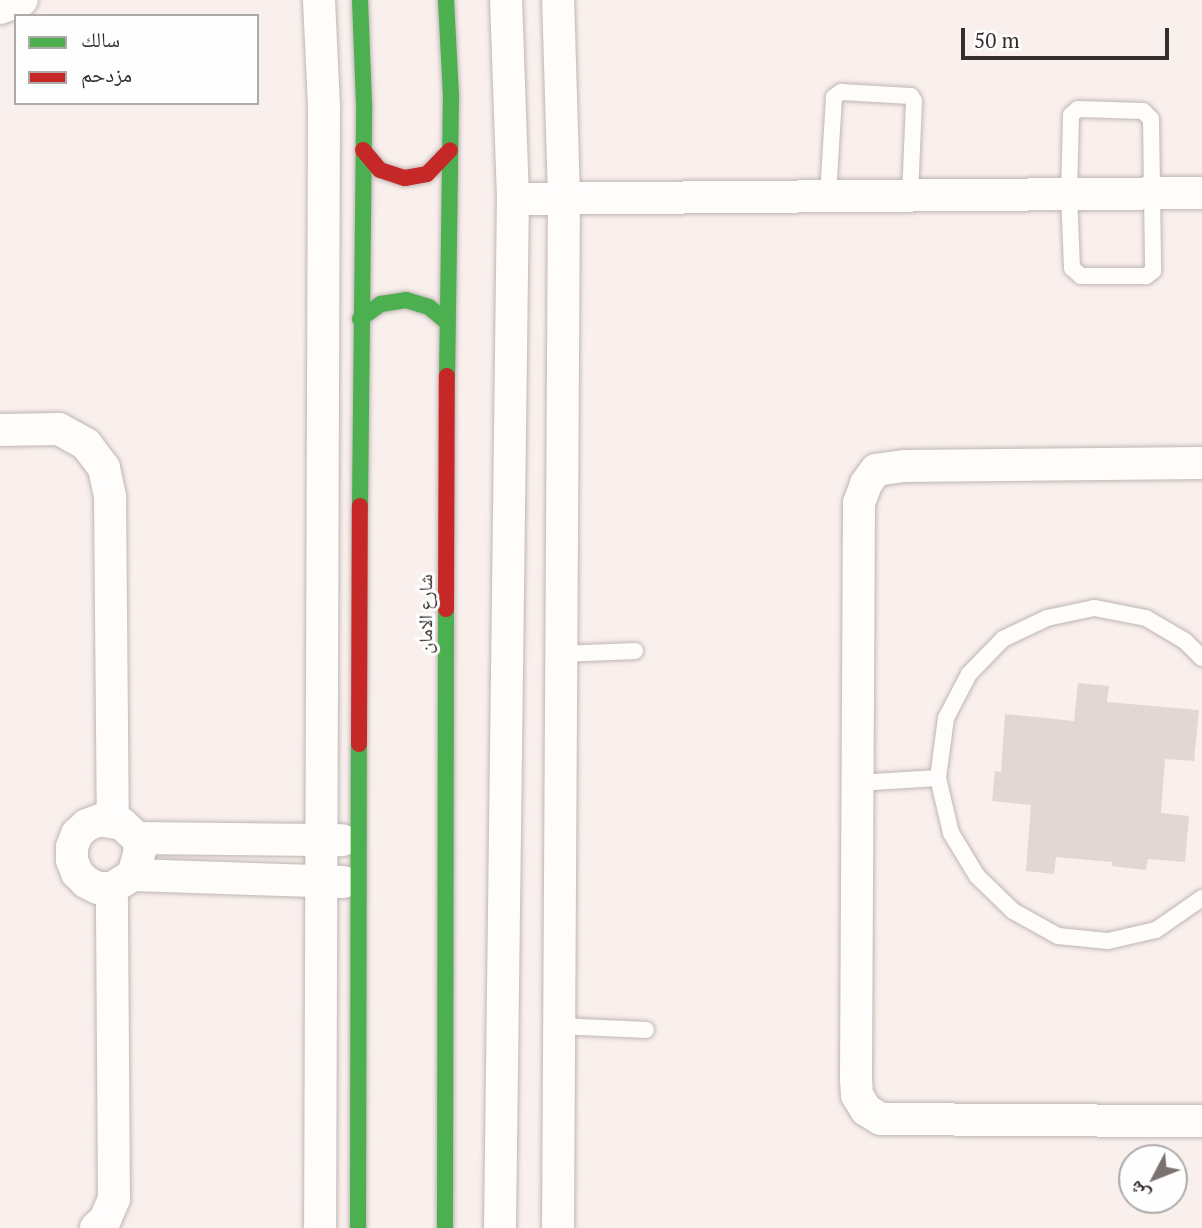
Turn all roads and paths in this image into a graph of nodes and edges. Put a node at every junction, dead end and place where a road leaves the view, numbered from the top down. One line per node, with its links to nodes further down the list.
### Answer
1 (22, 0): 7 (street)
2 (319, 0): 27 (street)
3 (360, 0): 8 (street)
4 (446, 0): 9 (street, شارع الامان)
5 (506, 0): 16 (street)
6 (558, 0): 15 (street)
7 (0, 8)
8 (363, 150): 9 (street); 17 (street)
9 (450, 150): 18 (street, شارع الامان)
10 (1152, 193): 11 (street); 12 (street); 12 (lane); 12 (lane)
11 (1202, 193)
12 (1069, 194): 14 (street)
13 (828, 195): 14 (street); 14 (lane); 15 (street)
14 (910, 195)
15 (564, 198): 16 (street); 22 (street)
16 (513, 199): 40 (street)
17 (360, 319): 18 (street); 28 (street)
18 (447, 322): 39 (street, شارع الامان)
19 (0, 430): 26 (street)
20 (1202, 463): 25 (street)
21 (635, 651): 22 (lane)
22 (561, 654): 33 (street)
23 (1202, 658): 24 (lane)
24 (938, 778): 25 (lane); 32 (lane)
25 (857, 783): 35 (street)
26 (125, 829): 27 (street); 29 (street); 29 (street)
27 (323, 839): 28 (street); 30 (street)
28 (360, 840): 31 (street)
29 (123, 881): 30 (street); 36 (street)
30 (322, 881): 31 (street); 37 (street)
31 (359, 883): 38 (street)
32 (1202, 898)
33 (559, 1027): 34 (lane); 41 (street)
34 (646, 1030)
35 (1202, 1121)
36 (96, 1228)
37 (320, 1228)
38 (358, 1228)
39 (445, 1228)
40 (500, 1228)
41 (558, 1228)

